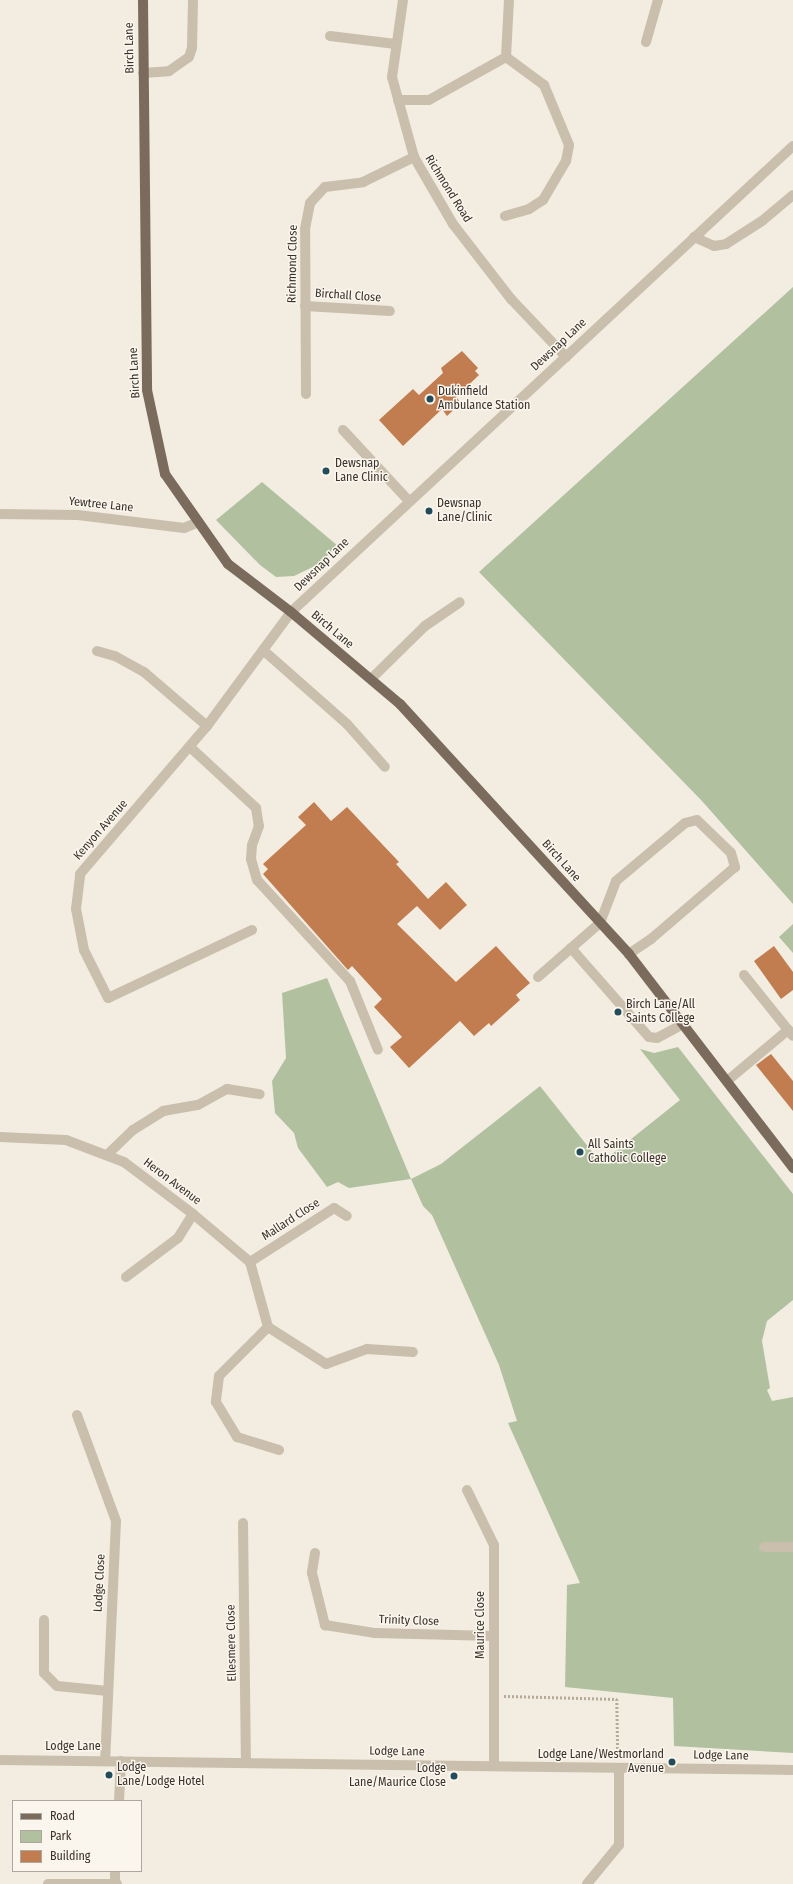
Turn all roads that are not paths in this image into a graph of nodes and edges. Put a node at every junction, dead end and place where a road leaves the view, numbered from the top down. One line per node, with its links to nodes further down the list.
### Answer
1 (143, 0): 10 (main road, Birch Lane)
2 (193, 0): 10 (street)
3 (403, 0): 8 (street, Richmond Road)
4 (509, 0): 9 (street)
5 (658, 0): 7 (street)
6 (330, 36): 8 (street)
7 (646, 42)
8 (396, 44): 11 (street, Richmond Road)
9 (506, 57): 11 (street); 15 (street)
10 (143, 73): 24 (main road, Birch Lane)
11 (398, 100): 13 (street, Richmond Road)
12 (793, 146): 16 (street, Dewsnap Lane)
13 (414, 157): 17 (street, Richmond Close); 19 (street, Richmond Road)
14 (793, 195): 16 (street)
15 (505, 216)
16 (694, 237): 19 (street, Dewsnap Lane)
17 (304, 306): 18 (street, Birchall Close); 20 (street, Richmond Close)
18 (390, 311)
19 (566, 357): 22 (street, Dewsnap Lane)
20 (306, 394)
21 (342, 430): 22 (street)
22 (408, 500): 26 (street, Dewsnap Lane)
23 (0, 514): 24 (street, Yewtree Lane)
24 (199, 522): 26 (main road, Birch Lane)
25 (460, 602): 29 (street)
26 (291, 612): 27 (street, Kenyon Avenue); 29 (main road, Birch Lane)
27 (263, 650): 30 (street, Kenyon Avenue); 32 (street)
28 (97, 651): 30 (street)
29 (371, 680): 33 (main road, Birch Lane)
30 (207, 726): 31 (street, Kenyon Avenue)
31 (190, 747): 34 (street, Kenyon Avenue); 41 (street)
32 (385, 767)
33 (600, 922): 35 (street); 36 (main road, Birch Lane); 36 (street)
34 (252, 930)
35 (572, 948): 38 (street); 39 (street)
36 (629, 954): 39 (main road, Birch Lane)
37 (744, 974): 40 (street)
38 (538, 977)
39 (683, 1024): 42 (main road, Birch Lane)
40 (790, 1033): 42 (street)
41 (378, 1050)
42 (726, 1081): 46 (main road, Birch Lane)
43 (260, 1094): 45 (street)
44 (0, 1138): 45 (street, Heron Avenue)
45 (107, 1155): 47 (street, Heron Avenue)
46 (793, 1168)
47 (193, 1214): 49 (street, Heron Avenue); 50 (street)
48 (347, 1216): 49 (street, Mallard Close)
49 (250, 1262): 51 (street)
50 (126, 1277)
51 (268, 1327): 52 (street); 54 (street)
52 (413, 1352)
53 (77, 1415): 62 (street, Lodge Close)
54 (279, 1450)
55 (467, 1490): 61 (street, Maurice Close)
56 (243, 1523): 66 (street, Ellesmere Close)
57 (764, 1547): 58 (street)
58 (793, 1547)
59 (315, 1553): 61 (street, Trinity Close)
60 (44, 1620): 62 (street)
61 (494, 1636): 67 (street, Maurice Close)
62 (108, 1691): 64 (street, Lodge Close)
63 (0, 1760): 64 (street, Lodge Lane)
64 (105, 1760): 65 (street, Lodge Lane)
65 (121, 1760): 66 (street, Lodge Lane); 70 (street)
66 (246, 1762): 67 (street, Lodge Lane)
67 (494, 1766): 68 (street, Lodge Lane)
68 (618, 1768): 69 (street, Lodge Lane); 74 (street)
69 (793, 1770)
70 (119, 1800)
71 (115, 1872): 73 (street)
72 (48, 1884): 73 (street)
73 (116, 1884)
74 (587, 1884)

